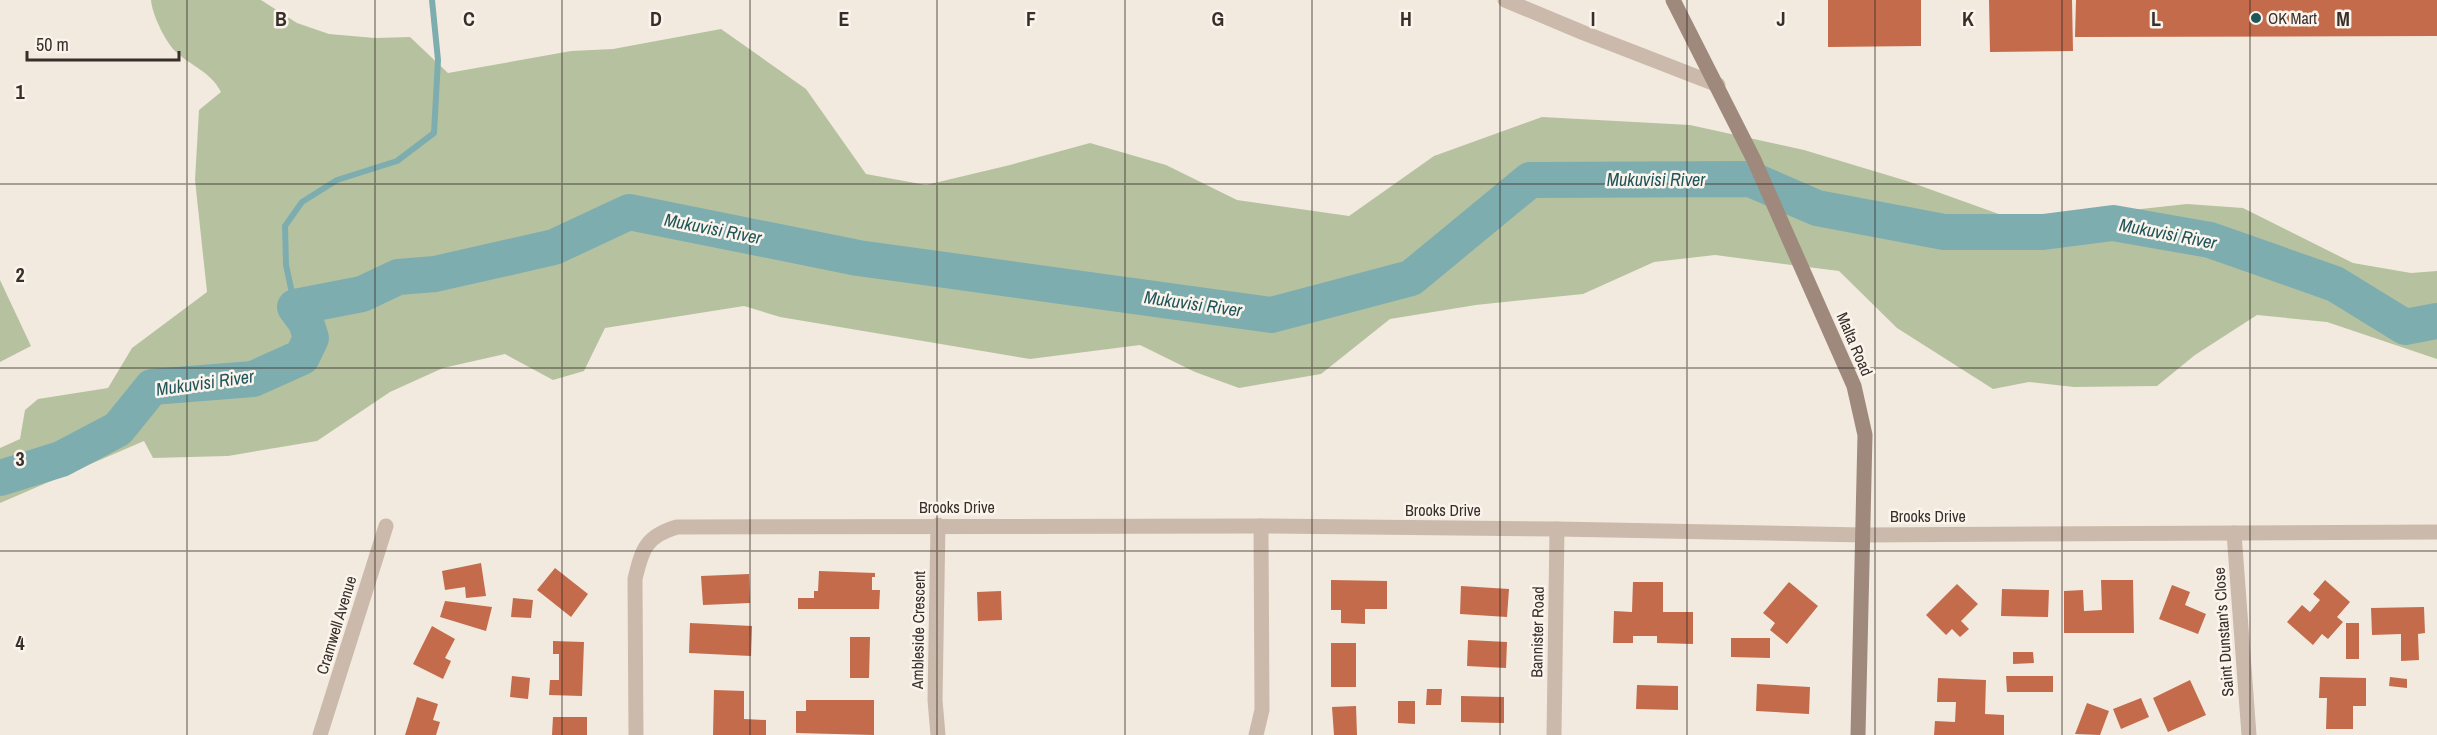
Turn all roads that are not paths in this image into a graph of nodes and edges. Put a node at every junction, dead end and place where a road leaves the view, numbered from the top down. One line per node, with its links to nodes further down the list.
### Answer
1 (1505, 0): 3 (street)
2 (1673, 0): 3 (street, Malta Road)
3 (1718, 85): 10 (street, Malta Road)
4 (938, 525): 6 (street, Brooks Drive); 13 (street, Brooks Drive); 14 (street, Ambleside Crescent)
5 (386, 526): 12 (street, Cramwell Avenue)
6 (1261, 526): 7 (street, Brooks Drive); 15 (street)
7 (1557, 529): 10 (street, Brooks Drive); 16 (street, Bannister Road)
8 (2437, 532): 9 (street, Brooks Drive)
9 (2234, 533): 10 (street, Brooks Drive); 11 (street, Saint Dunstan's Close)
10 (1863, 535): 17 (street, Malta Road)
11 (2247, 733)
12 (320, 735)
13 (636, 735)
14 (938, 735)
15 (1256, 735)
16 (1554, 735)
17 (1858, 735)

